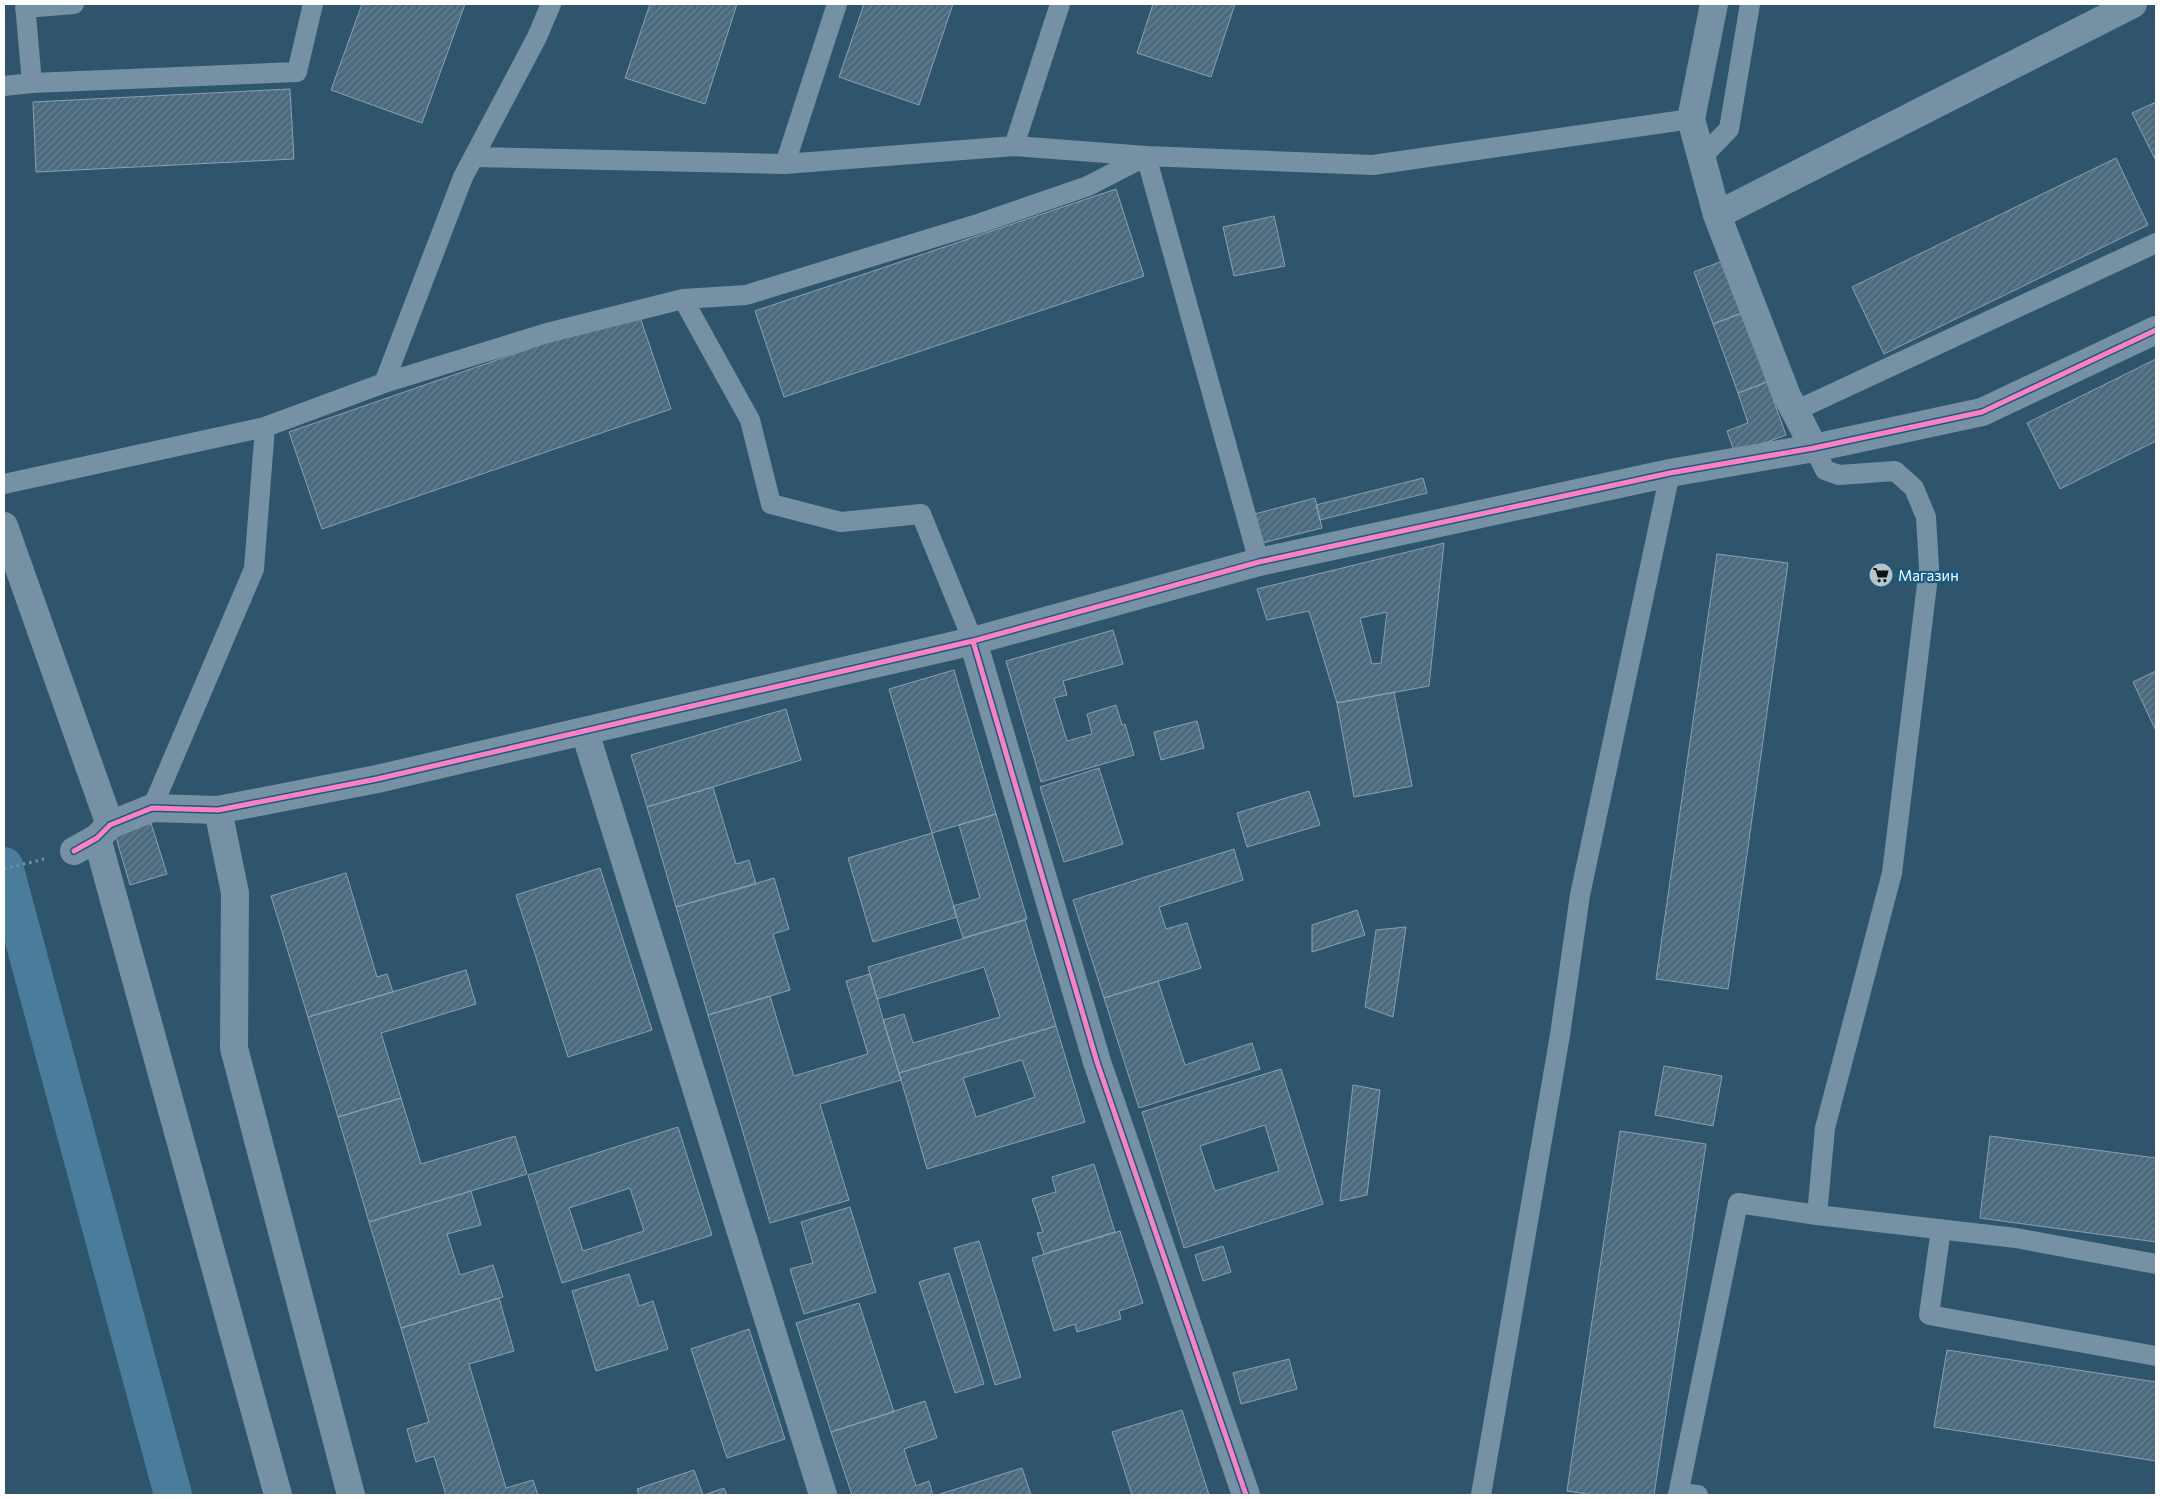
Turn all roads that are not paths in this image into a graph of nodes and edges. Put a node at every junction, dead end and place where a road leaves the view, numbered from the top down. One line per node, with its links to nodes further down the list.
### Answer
1 (74, 4): 9 (lane)
2 (313, 4): 10 (lane)
3 (551, 4): 15 (lane)
4 (837, 4): 17 (lane)
5 (1060, 4): 13 (lane)
6 (1714, 4): 12 (street)
7 (1750, 4): 16 (lane)
8 (2133, 4): 18 (street)
9 (25, 6): 10 (lane)
10 (32, 83): 11 (lane)
11 (4, 86)
12 (1691, 119): 14 (lane); 16 (street)
13 (1014, 146): 14 (lane); 17 (lane)
14 (1146, 156): 20 (lane); 29 (lane)
15 (474, 157): 17 (lane); 22 (lane)
16 (1701, 158): 18 (street)
17 (785, 164)
18 (1717, 215): 23 (street)
19 (2156, 243): 23 (lane)
20 (683, 299): 22 (lane); 30 (lane)
21 (2156, 330): 25 (street)
22 (384, 383): 24 (lane)
23 (1794, 411): 25 (street)
24 (265, 427): 27 (lane); 32 (lane)
25 (1814, 448): 26 (street); 35 (lane)
26 (1670, 474): 29 (street); 43 (lane)
27 (4, 484)
28 (4, 526): 34 (street)
29 (1259, 562): 30 (street)
30 (973, 641): 31 (street); 42 (street)
31 (585, 732): 33 (street); 41 (street)
32 (152, 808): 33 (street); 34 (street)
33 (218, 810): 40 (street)
34 (93, 838): 39 (street)
35 (1817, 1215): 36 (lane); 44 (lane)
36 (1941, 1229): 37 (lane); 38 (lane)
37 (2156, 1264)
38 (2156, 1356)
39 (278, 1495)
40 (351, 1495)
41 (823, 1495)
42 (1246, 1495)
43 (1481, 1495)
44 (1684, 1495)

